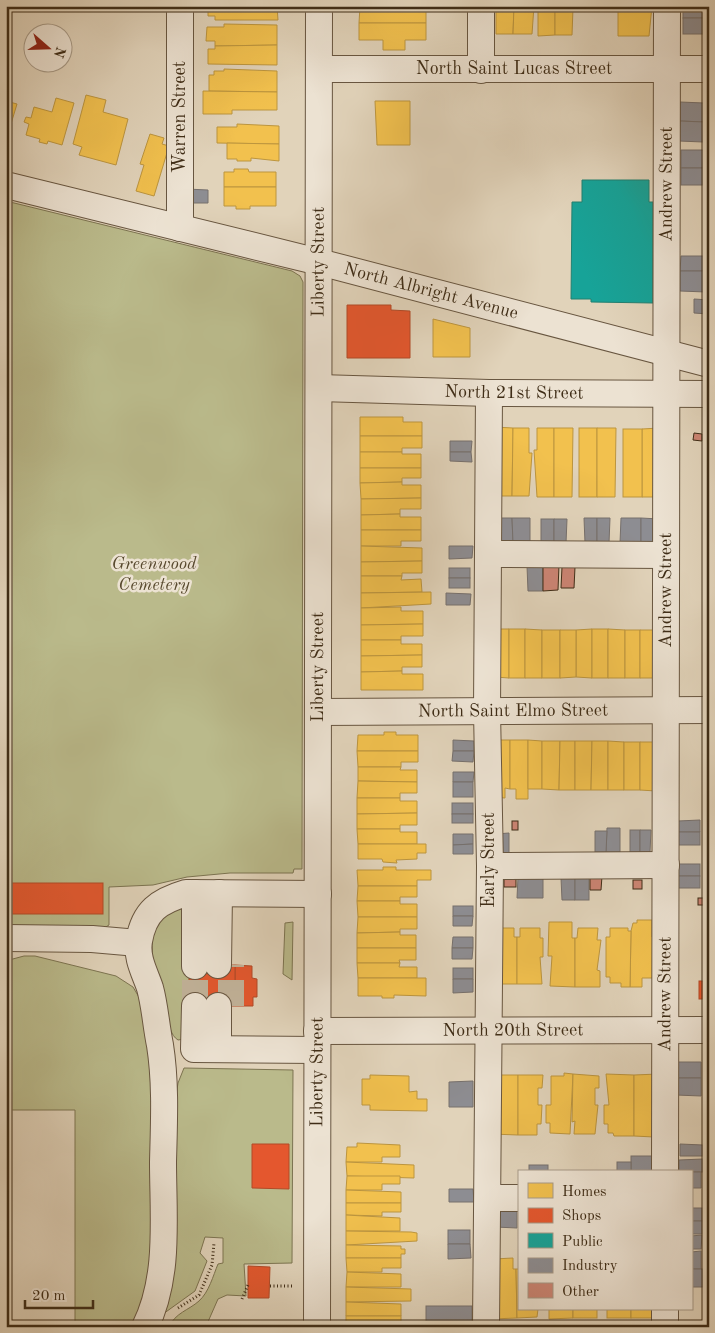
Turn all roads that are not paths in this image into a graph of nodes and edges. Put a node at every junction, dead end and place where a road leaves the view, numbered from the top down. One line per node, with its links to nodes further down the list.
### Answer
1 (180, 6): 10 (street, Warren Street)
2 (319, 6): 5 (street, Liberty Street)
3 (481, 6): 6 (street)
4 (667, 6): 7 (street, Andrew Street)
5 (319, 69): 6 (street, North Saint Lucas Street); 11 (street, Liberty Street)
6 (481, 70): 7 (street, North Saint Lucas Street)
7 (667, 70): 8 (street, North Saint Lucas Street); 12 (street, Andrew Street)
8 (709, 70)
9 (6, 185): 10 (street, North Albright Avenue)
10 (180, 228): 11 (street, North Albright Avenue)
11 (319, 262): 12 (street, North Albright Avenue); 14 (street, Liberty Street)
12 (666, 353): 13 (street, North Albright Avenue); 16 (street, Andrew Street)
13 (709, 364)
14 (319, 388): 15 (street, North 21st Street); 23 (street, Liberty Street)
15 (489, 393): 16 (street, North 21st Street); 18 (street, Early Street)
16 (666, 393): 17 (street, North 21st Street); 19 (street, Andrew Street)
17 (709, 394)
18 (489, 554): 19 (street); 22 (street, Early Street)
19 (666, 555): 20 (street, Andrew Street)
20 (666, 710): 21 (street, North Saint Elmo Street); 22 (street, North Saint Elmo Street); 24 (street, Andrew Street)
21 (709, 710)
22 (487, 711): 23 (street, North Saint Elmo Street); 25 (street, Early Street)
23 (318, 712): 27 (street, Liberty Street)
24 (666, 865): 25 (street); 31 (street, Andrew Street)
25 (490, 866): 30 (street, Early Street)
26 (213, 893): 26 (street); 27 (street); 29 (street)
27 (318, 894): 33 (street, Liberty Street)
28 (6, 938): 29 (street)
29 (138, 943): 39 (street)
30 (487, 1030): 31 (street, North 20th Street); 33 (street, North 20th Street); 36 (street, Early Street)
31 (666, 1030): 32 (street, North 20th Street); 35 (street, Andrew Street)
32 (709, 1030)
33 (317, 1040): 34 (street, North 20th Street); 40 (street, Liberty Street)
34 (212, 1049): 34 (street)
35 (665, 1170)
36 (489, 1198): 37 (street); 41 (street, Early Street)
37 (518, 1198)
38 (665, 1310): 42 (street)
39 (145, 1327)
40 (317, 1327)
41 (486, 1327)
42 (665, 1327)

